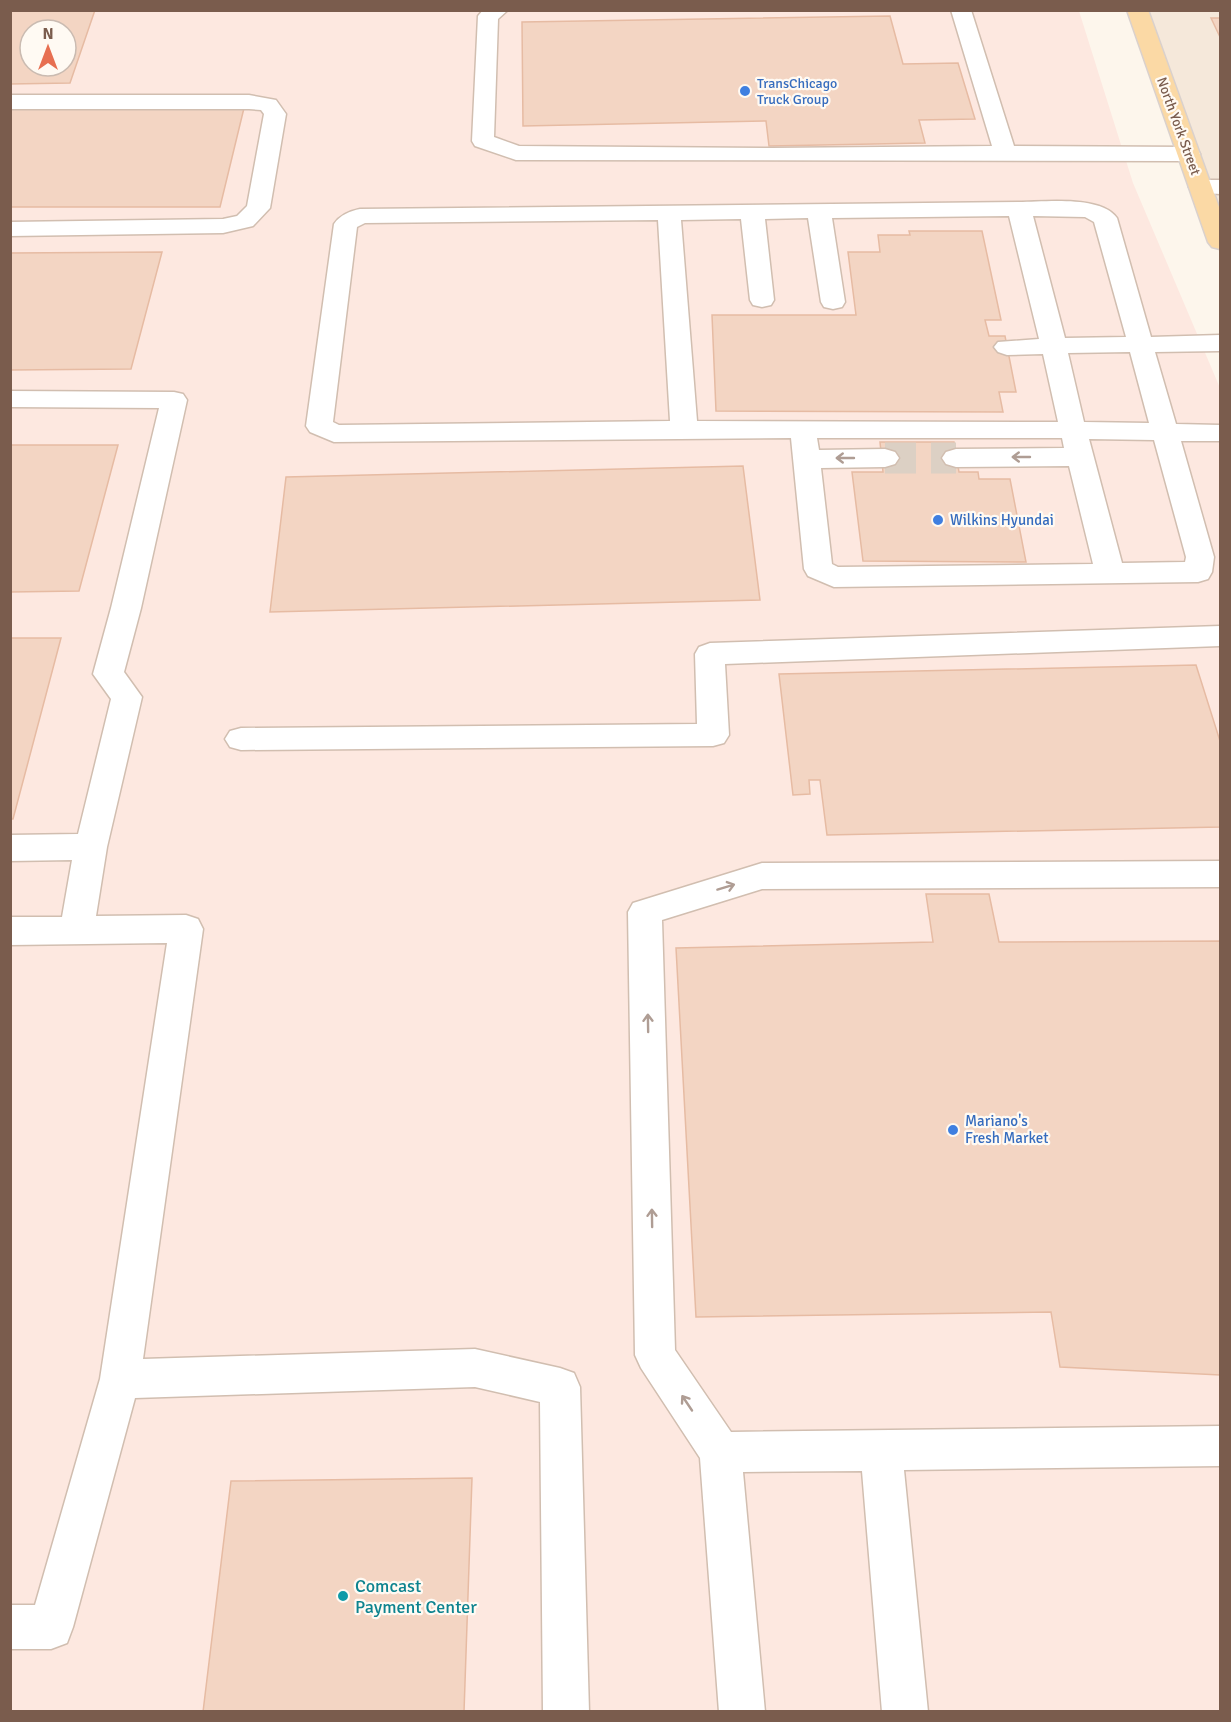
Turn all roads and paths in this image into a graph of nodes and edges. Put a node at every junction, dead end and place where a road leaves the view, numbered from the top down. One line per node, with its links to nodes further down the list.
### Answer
1 (498, 10): 5 (lane)
2 (961, 10): 5 (lane)
3 (1137, 10): 6 (main road, North York Street)
4 (10, 102): 12 (lane)
5 (1005, 153): 6 (lane)
6 (1189, 154): 7 (main road, North York Street)
7 (1211, 187): 13 (main road, North York Street)
8 (1019, 209): 9 (lane); 17 (lane); 18 (lane)
9 (819, 212): 10 (lane); 15 (lane)
10 (752, 213): 11 (lane); 14 (lane)
11 (669, 214): 21 (lane); 21 (lane)
12 (10, 229)
13 (1221, 242)
14 (762, 300)
15 (833, 302)
16 (1221, 343): 17 (lane)
17 (1140, 344): 18 (lane); 24 (lane)
18 (1054, 346): 19 (lane); 23 (lane)
19 (1007, 347)
20 (10, 399): 33 (lane)
21 (684, 429): 22 (lane)
22 (803, 429): 23 (lane); 29 (lane)
23 (1073, 430): 24 (lane); 26 (lane)
24 (1165, 432): 25 (lane); 30 (lane)
25 (1221, 433)
26 (1080, 457): 28 (lane, one-way to 28); 30 (lane)
27 (885, 458): 29 (lane, one-way to 29)
28 (956, 458)
29 (806, 459): 30 (lane)
30 (1110, 573)
31 (1221, 636): 32 (lane)
32 (241, 739)
33 (91, 847): 34 (lane); 36 (lane)
34 (10, 848)
35 (1221, 874): 41 (lane, one-way to 35)
36 (77, 930): 37 (lane); 38 (lane)
37 (10, 931)
38 (120, 1379): 42 (lane); 43 (lane)
39 (1221, 1446): 40 (lane)
40 (880, 1450): 41 (lane); 45 (lane)
41 (720, 1452): 44 (lane)
42 (10, 1627)
43 (566, 1712)
44 (742, 1712)
45 (905, 1712)

